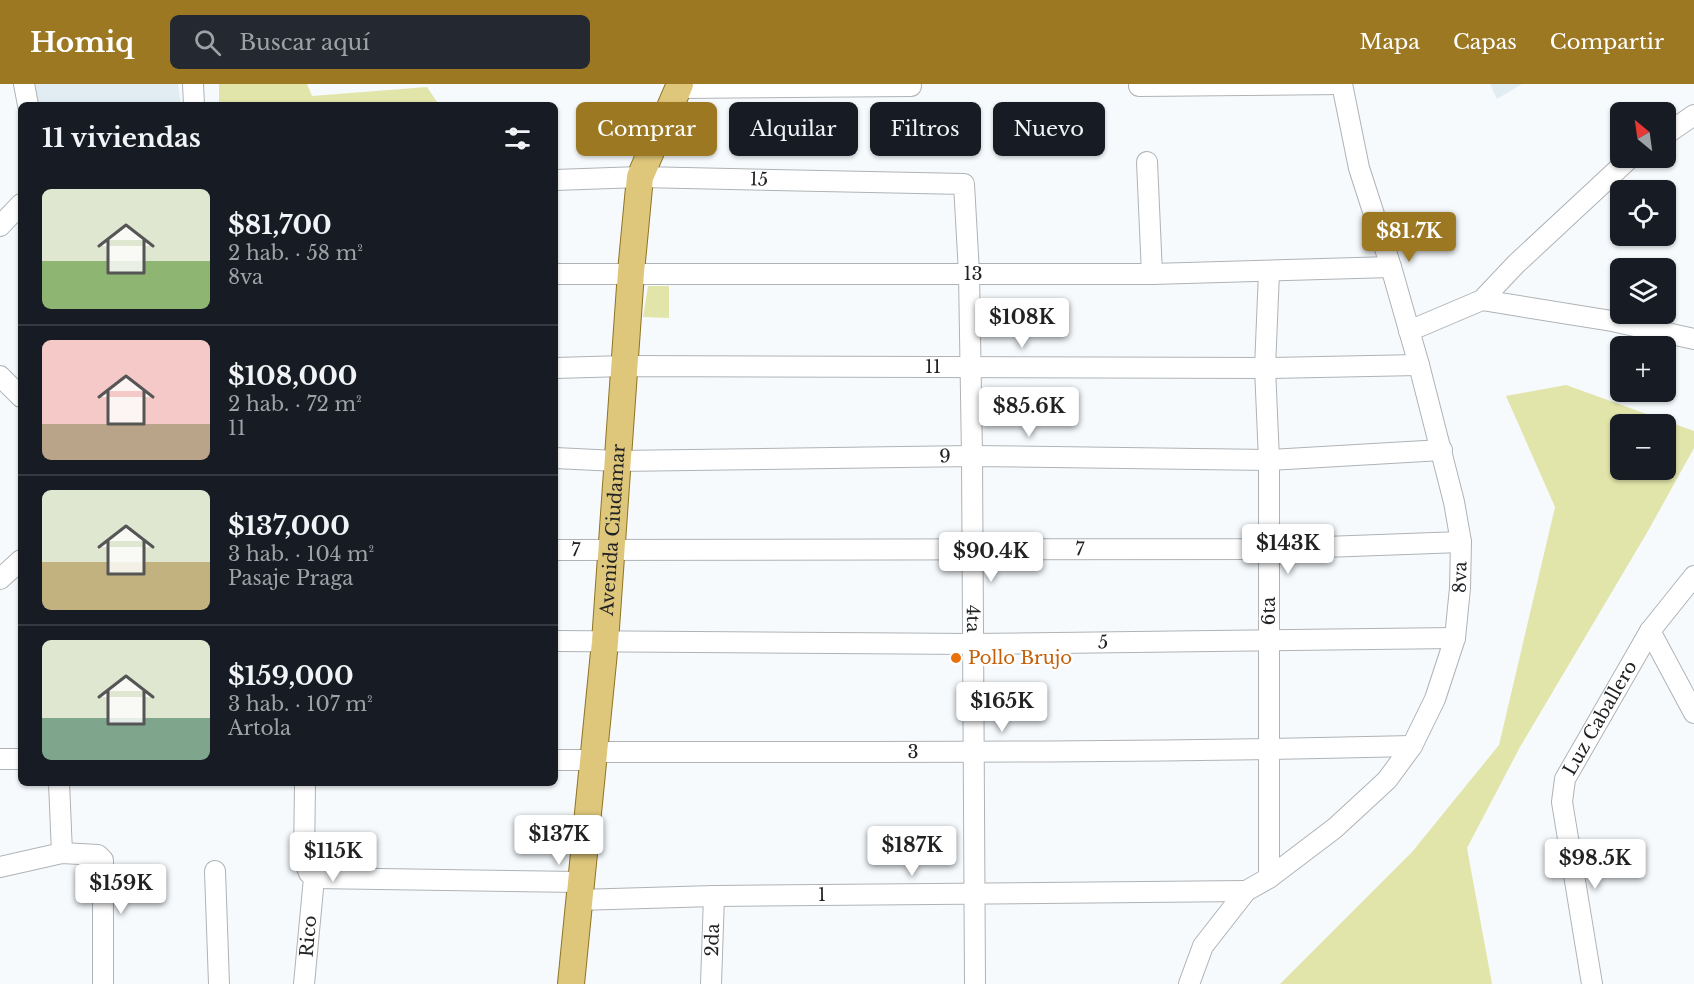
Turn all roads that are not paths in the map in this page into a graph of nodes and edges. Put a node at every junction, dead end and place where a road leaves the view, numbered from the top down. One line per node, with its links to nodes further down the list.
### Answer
1 (24, 84): 7 (street)
2 (193, 84): 8 (street)
3 (1342, 84): 5 (street); 16 (street, 8va)
4 (676, 85): 6 (street); 13 (main road, Avenida Ciudamar)
5 (1139, 85)
6 (911, 86)
7 (27, 102)
8 (194, 102)
9 (1694, 116): 10 (street)
10 (1676, 128)
11 (1147, 162): 21 (street)
12 (1619, 168): 22 (street)
13 (640, 177): 14 (street, 15); 15 (street, 15); 17 (main road, Avenida Ciudamar)
14 (558, 180)
15 (964, 183): 19 (street, 4ta)
16 (1391, 267): 18 (street, 13); 23 (street, 8va)
17 (630, 272): 19 (street, 13); 20 (street, 13); 26 (main road, Avenida Ciudamar)
18 (1269, 272): 21 (street, 13); 29 (street, 6ta)
19 (969, 273): 21 (street, 13); 28 (street, 4ta)
20 (558, 274)
21 (1152, 274)
22 (1482, 300): 23 (street); 24 (street)
23 (1409, 332): 25 (street, 8va)
24 (1691, 333)
25 (1419, 365): 29 (street, 11); 32 (street, 8va)
26 (625, 366): 27 (street, 11); 28 (street, 11); 36 (main road, Avenida Ciudamar)
27 (558, 368)
28 (970, 368): 29 (street, 11); 33 (street, 4ta)
29 (1265, 368): 35 (street, 6ta)
30 (0, 376): 31 (street)
31 (18, 394)
32 (1442, 450): 35 (street, 9); 37 (street, 8va)
33 (972, 456): 35 (street, 9); 36 (street, 9); 38 (street, 4ta)
34 (558, 458): 36 (street, 9)
35 (1269, 460): 39 (street, 6ta)
36 (617, 462): 41 (main road, Avenida Ciudamar)
37 (1461, 542): 39 (street, 7); 46 (street, 8va)
38 (973, 549): 39 (street, 7); 41 (street, 7); 50 (street, 4ta)
39 (1269, 549): 48 (street, 6ta)
40 (558, 550): 41 (street, 7)
41 (610, 550): 49 (main road, Avenida Ciudamar)
42 (18, 563): 44 (street)
43 (1694, 576): 45 (street, Luz Caballero)
44 (0, 579)
45 (1650, 631): 51 (street); 77 (street, Luz Caballero)
46 (1455, 638): 48 (street, 5); 52 (street, 8va)
47 (558, 641): 49 (street, 5)
48 (1269, 641): 50 (street, 5); 53 (street, 6ta)
49 (605, 642): 50 (street, 5); 55 (main road, Avenida Ciudamar)
50 (972, 644): 54 (street, 4ta)
51 (1694, 713)
52 (1413, 746): 53 (street, 3); 65 (street, 8va)
53 (1270, 750): 54 (street, 3); 65 (street, 6ta)
54 (974, 752): 55 (street, 3); 68 (street, 4ta)
55 (592, 756): 58 (street, 3); 66 (main road, Avenida Ciudamar)
56 (0, 759): 57 (street)
57 (18, 759)
58 (558, 760)
59 (59, 786): 61 (street)
60 (305, 786): 64 (street, Rico)
61 (62, 853): 62 (street); 70 (street)
62 (0, 867)
63 (215, 871): 71 (street)
64 (314, 878): 66 (street, 1); 72 (street, Rico)
65 (1269, 878): 67 (street, 8va)
66 (579, 891): 69 (street, 1); 73 (main road, Avenida Ciudamar)
67 (1246, 891): 68 (street, 1); 76 (street, 8va)
68 (976, 895): 69 (street, 1); 75 (street, 4ta)
69 (714, 896): 74 (street, 2da)
70 (103, 984)
71 (219, 984)
72 (304, 984)
73 (571, 984)
74 (711, 984)
75 (975, 984)
76 (1189, 984)
77 (1592, 984)

